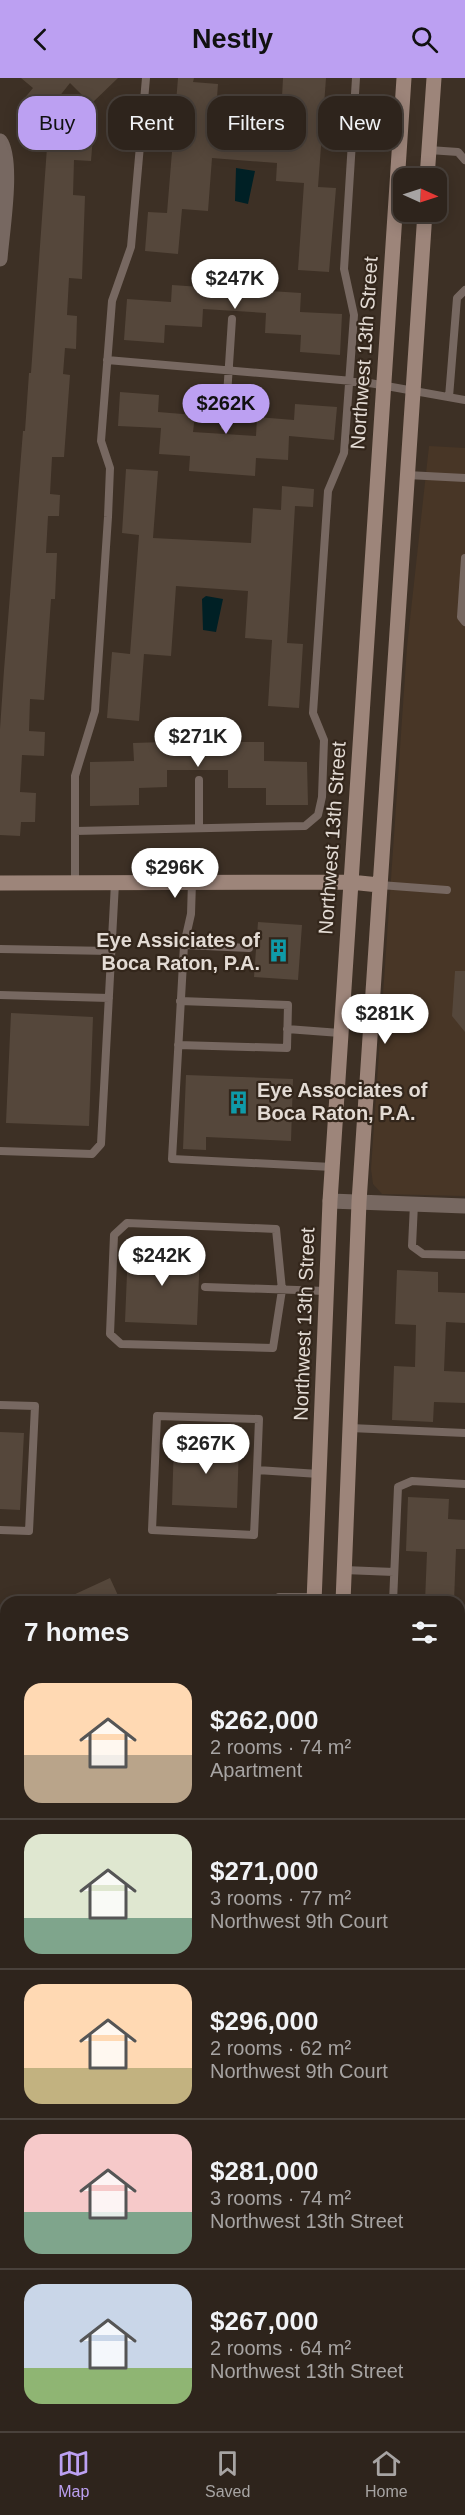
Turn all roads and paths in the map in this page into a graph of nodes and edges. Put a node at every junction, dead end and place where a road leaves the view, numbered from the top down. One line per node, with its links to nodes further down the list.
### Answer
1 (146, 78): 14 (lane)
2 (356, 78): 16 (lane)
3 (404, 78): 17 (street, Northwest 13th Street)
4 (434, 78): 6 (street)
5 (0, 141): 11 (street)
6 (429, 150): 8 (lane); 9 (street)
7 (465, 150): 8 (lane)
8 (465, 159)
9 (428, 168)
10 (424, 222): 18 (street)
11 (0, 259)
12 (465, 290): 19 (lane)
13 (232, 319): 15 (lane)
14 (107, 360): 15 (lane); 28 (lane)
15 (228, 371): 16 (lane); 21 (lane)
16 (349, 381): 17 (lane); 27 (lane)
17 (383, 385): 18 (lane); 30 (street, Northwest 13th Street)
18 (412, 390): 19 (lane); 22 (street)
19 (450, 397): 20 (lane)
20 (465, 400)
21 (225, 426)
22 (407, 475): 23 (lane); 34 (street)
23 (465, 478)
24 (465, 558): 25 (lane)
25 (465, 622)
26 (199, 780): 27 (lane)
27 (199, 828): 28 (lane)
28 (75, 831): 32 (lane)
29 (192, 882): 30 (street); 33 (street); 36 (lane)
30 (350, 882): 34 (street); 44 (street, Northwest 13th Street)
31 (0, 883): 32 (street)
32 (75, 883): 33 (street)
33 (115, 883): 39 (lane)
34 (379, 885): 35 (lane); 49 (street)
35 (447, 890)
36 (184, 945): 37 (lane); 42 (lane)
37 (249, 948)
38 (0, 949): 39 (lane)
39 (111, 951): 41 (lane)
40 (0, 995): 41 (lane)
41 (109, 998): 46 (lane)
42 (180, 1001): 43 (lane); 45 (lane)
43 (287, 1029): 44 (lane); 45 (lane)
44 (340, 1033): 47 (street, Northwest 13th Street)
45 (178, 1045): 47 (lane)
46 (0, 1151)
47 (332, 1167): 48 (street, Northwest 13th Street)
48 (330, 1201): 49 (street); 55 (street, Northwest 13th Street)
49 (359, 1202): 50 (street); 57 (street)
50 (414, 1204): 51 (street); 52 (lane)
51 (465, 1206)
52 (465, 1256)
53 (205, 1287): 54 (lane)
54 (282, 1290): 54 (lane); 55 (lane)
55 (326, 1291): 60 (street, Northwest 13th Street)
56 (0, 1405): 62 (lane)
57 (350, 1428): 58 (lane); 63 (street)
58 (465, 1433)
59 (257, 1470): 59 (lane); 60 (lane)
60 (319, 1474): 65 (street, Northwest 13th Street)
61 (465, 1484): 64 (lane)
62 (0, 1530)
63 (344, 1570): 64 (lane); 66 (street)
64 (394, 1572): 67 (lane)
65 (314, 1596)
66 (343, 1596)
67 (393, 1596)

